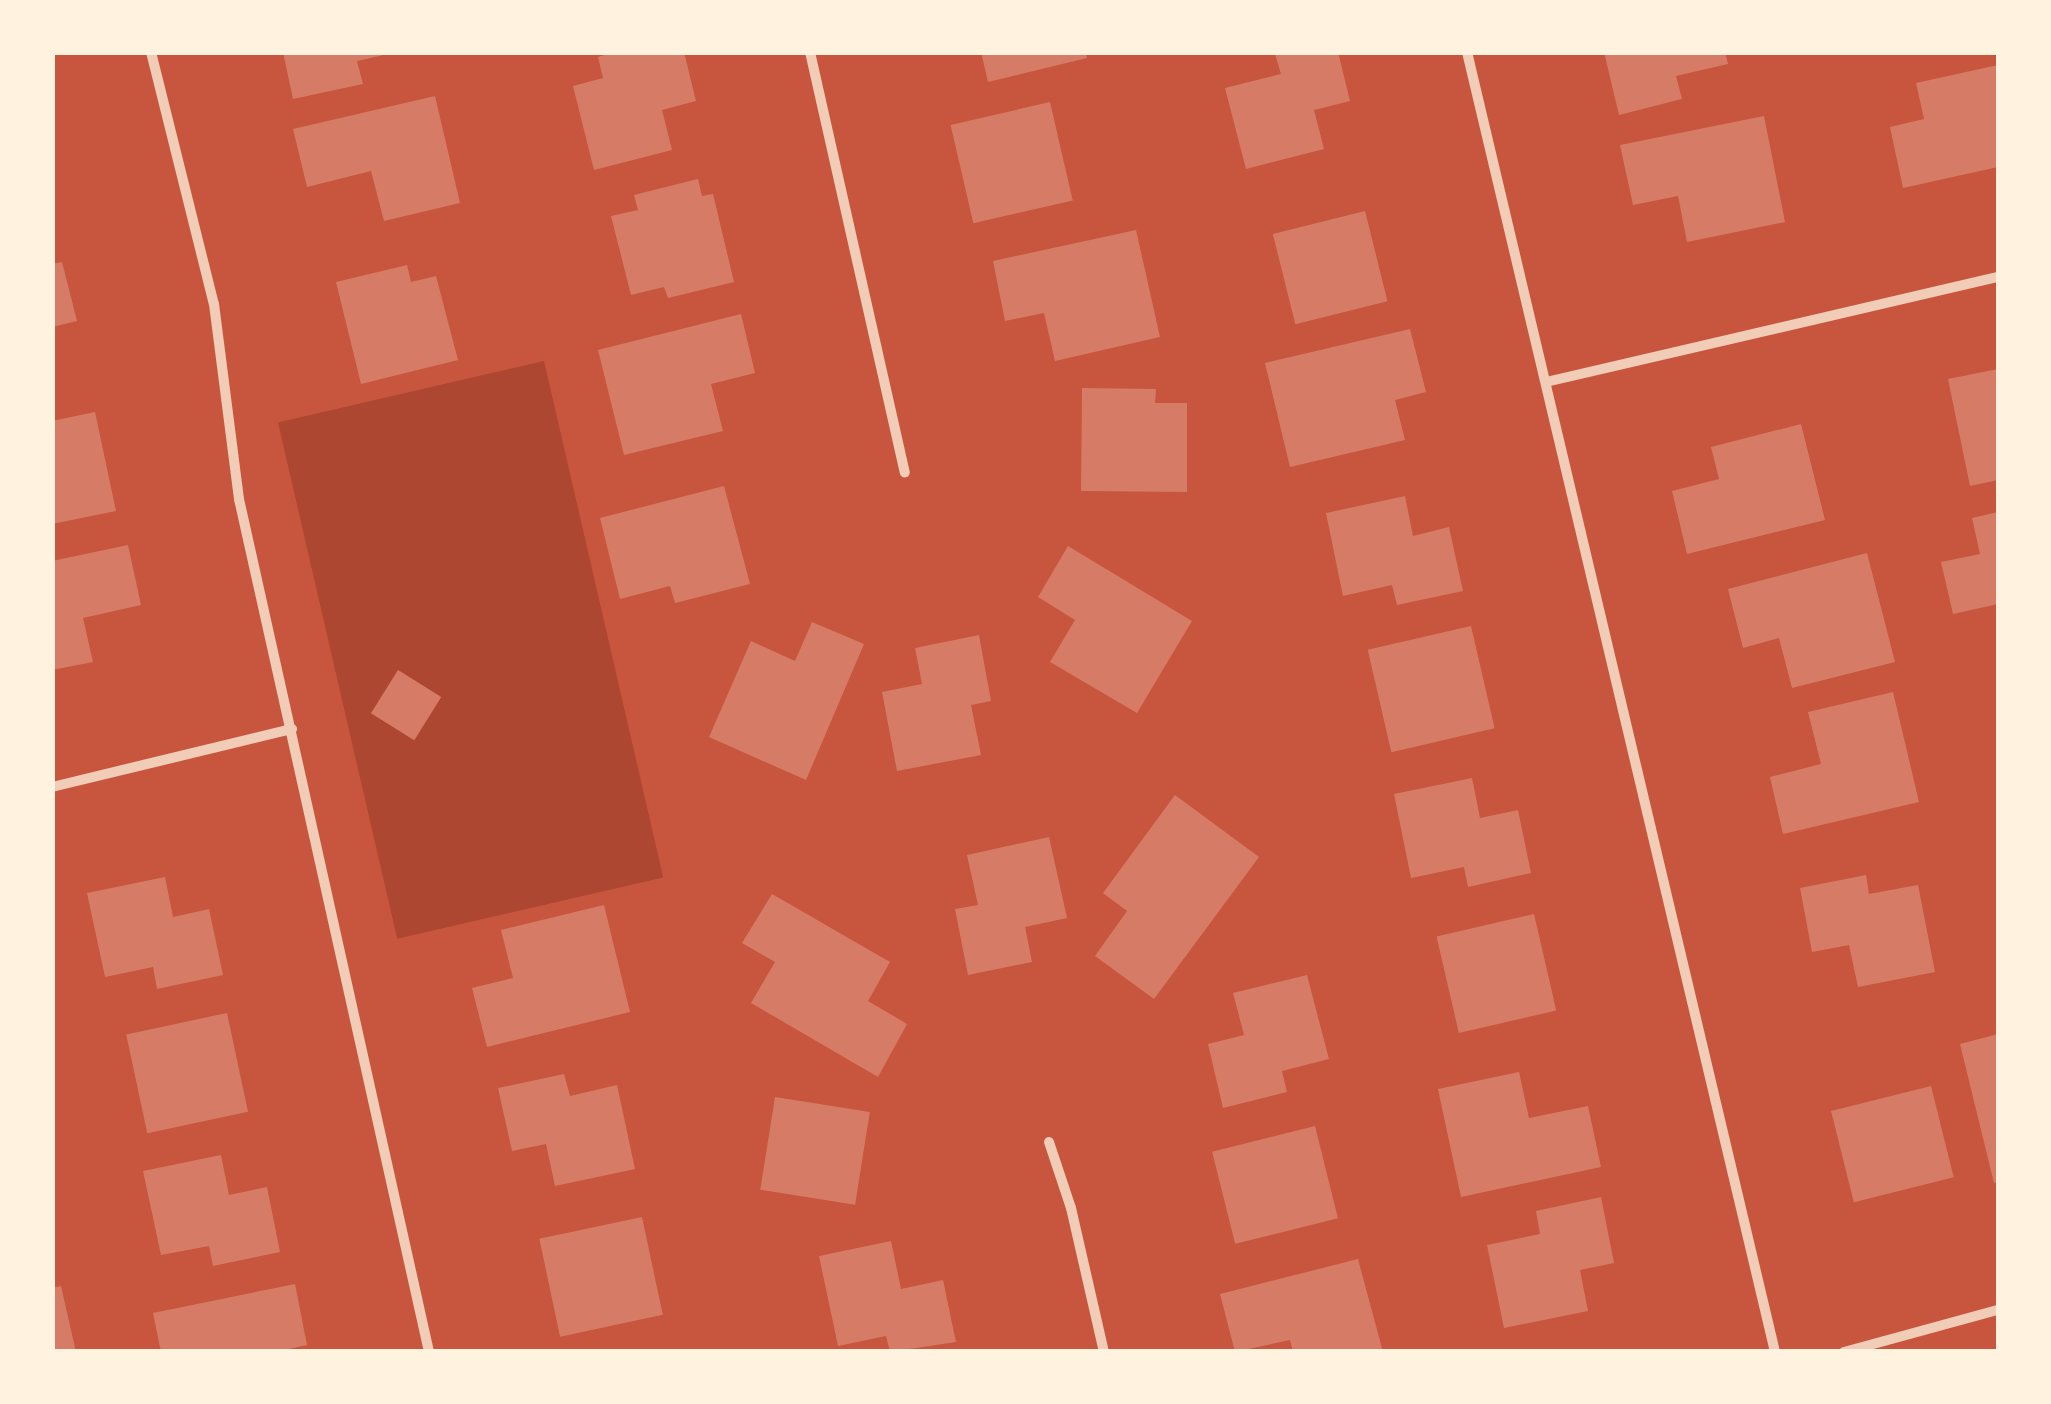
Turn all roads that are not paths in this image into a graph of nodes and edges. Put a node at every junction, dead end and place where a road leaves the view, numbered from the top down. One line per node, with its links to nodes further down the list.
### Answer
1 (151, 52): 7 (street)
2 (810, 52): 6 (street)
3 (1466, 52): 5 (street)
4 (1998, 277): 5 (street)
5 (1546, 382): 13 (street)
6 (906, 472)
7 (292, 729): 8 (street); 11 (street)
8 (52, 787)
9 (1049, 1142): 12 (street)
10 (1998, 1310): 14 (street)
11 (430, 1352)
12 (1104, 1352)
13 (1774, 1352)
14 (1844, 1352)

